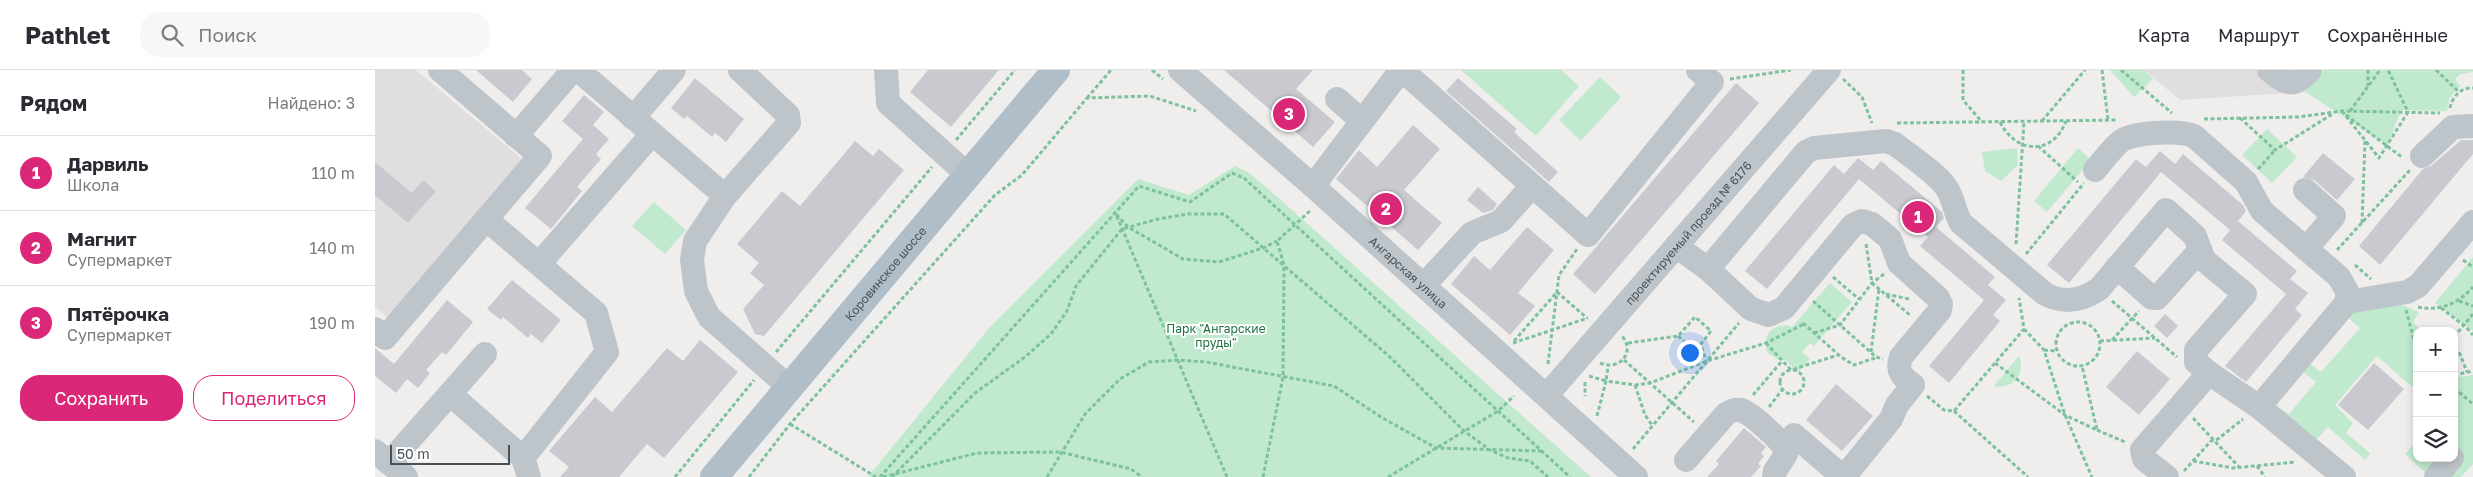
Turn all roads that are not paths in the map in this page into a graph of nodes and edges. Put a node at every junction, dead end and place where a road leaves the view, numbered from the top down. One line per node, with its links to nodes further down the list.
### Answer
1 (440, 70): 19 (street)
2 (573, 70): 19 (street)
3 (577, 70): 15 (street)
4 (674, 70): 15 (street)
5 (740, 70): 26 (street)
6 (886, 70): 21 (street)
7 (1056, 70): 21 (main road, Коровинское шоссе)
8 (1401, 70): 16 (street); 23 (street)
9 (2269, 70): 10 (street)
10 (2310, 70)
11 (1835, 73): 29 (street, проектируемый проезд № 6176)
12 (1191, 74): 25 (street, Ангарская улица)
13 (1711, 74): 23 (street)
14 (1337, 99): 16 (street)
15 (633, 118): 18 (street)
16 (1362, 121): 25 (street)
17 (2473, 126): 20 (street)
18 (652, 134): 26 (street); 32 (street)
19 (516, 136): 27 (street)
20 (2418, 161)
21 (968, 175): 40 (main road, Коровинское шоссе)
22 (2088, 178): 30 (street)
23 (1532, 186): 35 (street)
24 (2305, 190): 30 (street)
25 (1308, 195): 35 (street, Ангарская улица)
26 (725, 196): 40 (street)
27 (486, 219): 32 (street); 37 (street)
28 (2473, 222): 36 (street)
29 (1676, 246): 34 (street); 42 (street, проектируемый проезд № 6176)
30 (2306, 248): 36 (street)
31 (2200, 250): 33 (street); 33 (street); 39 (street)
32 (539, 264): 48 (street)
33 (2117, 267): 34 (street)
34 (1708, 270): 52 (street)
35 (1424, 285): 42 (street, Ангарская улица)
36 (2347, 302): 43 (street)
37 (375, 329)
38 (485, 354): 41 (street)
39 (2202, 368): 43 (street); 53 (street)
40 (789, 387): 49 (main road, Коровинское шоссе)
41 (450, 394): 47 (street); 48 (street)
42 (1547, 395): 50 (street, Ангарская улица)
43 (2259, 407): 54 (street)
44 (1794, 434): 52 (street)
45 (1686, 460): 51 (street)
46 (2449, 462): 55 (street)
47 (390, 464)
48 (526, 467)
49 (714, 477)
50 (1636, 477)
51 (1774, 477)
52 (1843, 477)
53 (2167, 477)
54 (2344, 477)
55 (2436, 477)

